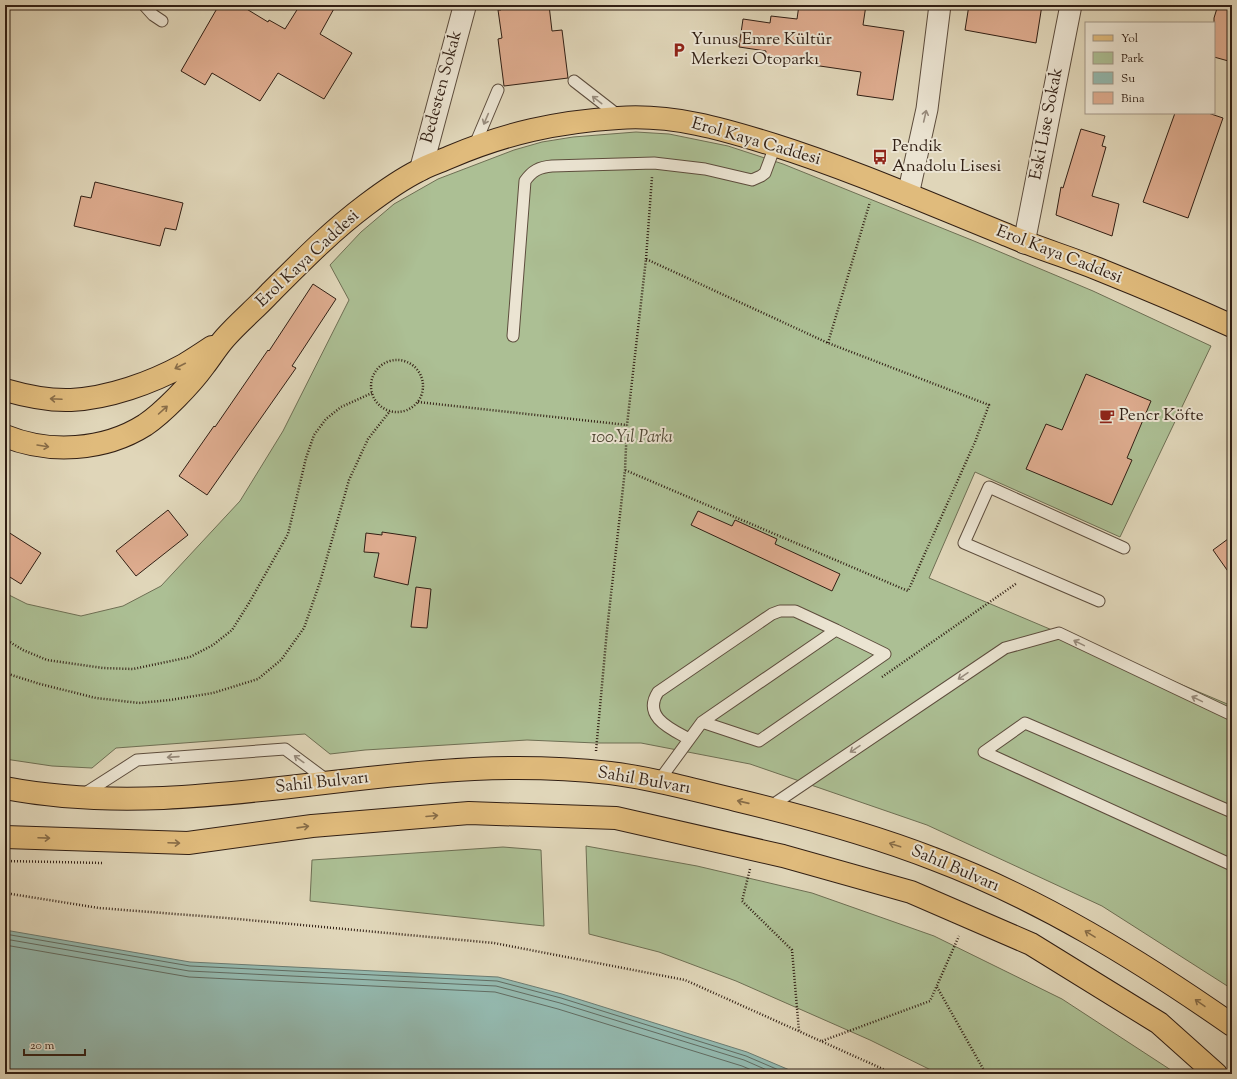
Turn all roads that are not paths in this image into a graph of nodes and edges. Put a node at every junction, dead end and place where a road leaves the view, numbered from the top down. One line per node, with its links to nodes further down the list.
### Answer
1 (144, 5): 5 (lane)
2 (465, 5): 11 (street, Bedesten Sokak)
3 (940, 5): 12 (street, one-way to 3)
4 (1071, 5): 13 (street, Eski Lise Sokak)
5 (162, 21)
6 (574, 81): 8 (lane, one-way to 6)
7 (498, 90): 10 (lane, one-way to 10)
8 (621, 118): 9 (main road, Erol Kaya Caddesi); 10 (main road, Erol Kaya Caddesi)
9 (775, 146): 12 (main road, Erol Kaya Caddesi); 15 (lane)
10 (474, 147): 11 (main road, Erol Kaya Caddesi)
11 (421, 169): 16 (main road, Erol Kaya Caddesi)
12 (908, 195): 13 (main road, Erol Kaya Caddesi)
13 (1024, 243): 14 (main road, Erol Kaya Caddesi)
14 (1232, 326)
15 (513, 336)
16 (225, 338): 17 (main road, Erol Kaya Caddesi, one-way to 17); 18 (main road, Erol Kaya Caddesi, one-way to 16)
17 (5, 390)
18 (5, 436)
19 (1124, 548): 20 (lane)
20 (1099, 601)
21 (836, 630): 23 (lane); 23 (lane); 24 (lane)
22 (1232, 715): 29 (lane, one-way to 29)
23 (702, 722): 24 (lane)
24 (689, 739): 26 (lane)
25 (330, 782): 26 (main road, Sahil Bulvarı); 28 (main road, Sahil Bulvarı); 28 (lane, one-way to 28)
26 (658, 782): 29 (main road, Sahil Bulvarı, one-way to 26)
27 (5, 788): 28 (main road, Sahil Bulvarı)
28 (79, 797)
29 (768, 808): 33 (main road, Sahil Bulvarı, one-way to 29)
30 (1232, 812): 32 (lane)
31 (5, 837): 34 (main road, one-way to 34)
32 (1232, 865)
33 (1232, 1025)
34 (1216, 1074)

